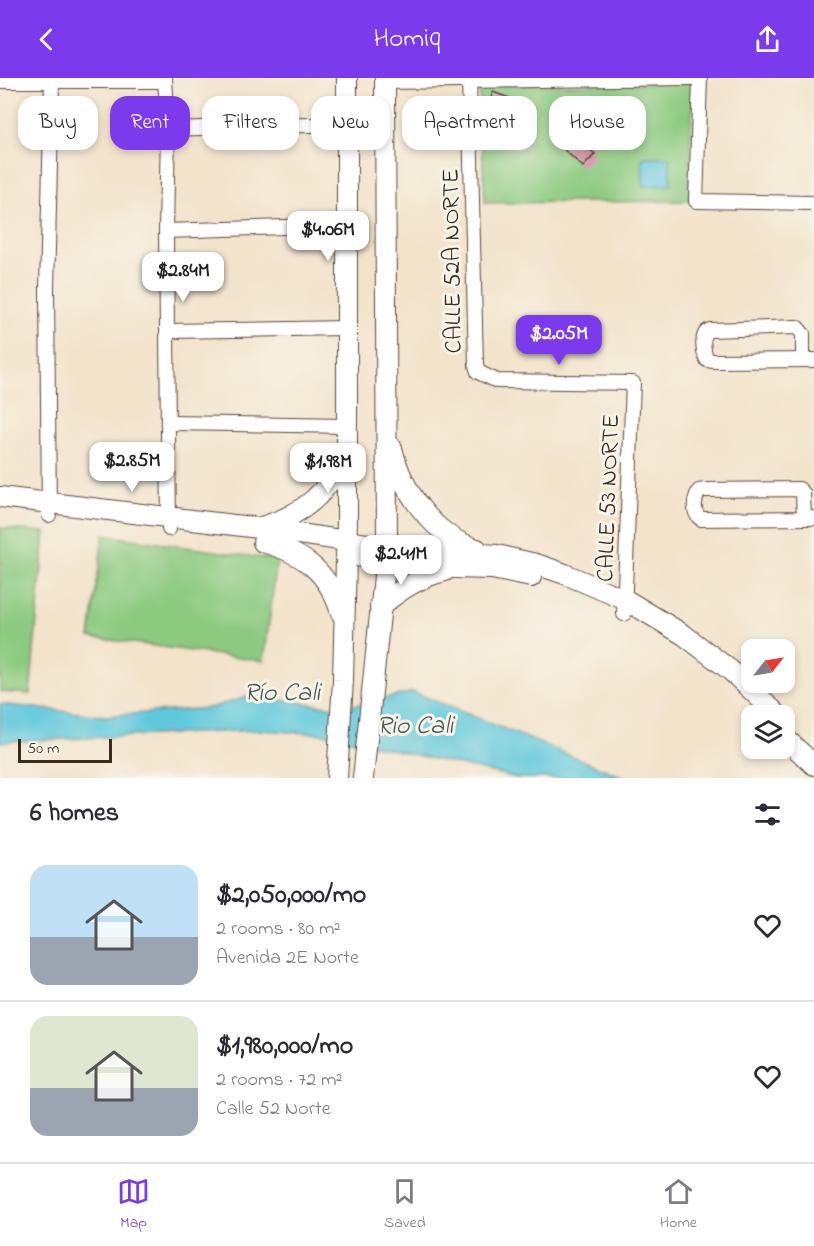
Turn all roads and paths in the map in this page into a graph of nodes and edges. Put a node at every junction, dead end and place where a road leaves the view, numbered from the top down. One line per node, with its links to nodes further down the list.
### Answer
1 (347, 78): 10 (main road)
2 (692, 78): 7 (street)
3 (700, 78): 15 (street)
4 (52, 80): 5 (street); 8 (street); 27 (street)
5 (165, 80): 9 (street)
6 (385, 80): 7 (street); 22 (main road)
7 (469, 80): 21 (street, CALLE 52A NORTE)
8 (0, 81)
9 (166, 96)
10 (347, 96)
11 (311, 125): 12 (street)
12 (190, 128)
13 (168, 150): 17 (street)
14 (347, 150): 16 (main road)
15 (814, 203)
16 (347, 225): 17 (street); 18 (main road)
17 (166, 231): 19 (street)
18 (346, 328): 19 (street); 24 (main road)
19 (167, 331): 23 (street)
20 (808, 359): 20 (street)
21 (633, 383): 38 (street, CALLE 53 NORTE)
22 (387, 408): 31 (main road); 35 (main road)
23 (168, 423): 24 (street); 32 (street)
24 (347, 426): 25 (main road)
25 (346, 447): 30 (main road); 33 (main road)
26 (0, 497): 27 (main road)
27 (49, 508): 28 (main road); 32 (main road)
28 (0, 510)
29 (809, 518): 29 (street)
30 (347, 519): 31 (main road); 34 (main road)
31 (386, 522): 36 (main road)
32 (169, 523): 33 (main road)
33 (261, 535): 34 (main road); 40 (main road)
34 (346, 548): 36 (main road); 40 (main road)
35 (497, 555): 36 (main road); 38 (main road)
36 (383, 556): 37 (main road); 39 (main road)
37 (453, 568): 38 (main road); 39 (main road)
38 (625, 607): 41 (main road); 42 (main road)
39 (379, 616): 48 (main road)
40 (344, 631): 47 (main road)
41 (750, 705)
42 (767, 705)
43 (795, 731): 45 (main road)
44 (795, 747): 46 (main road)
45 (814, 748)
46 (814, 765)
47 (338, 770)
48 (364, 771)

